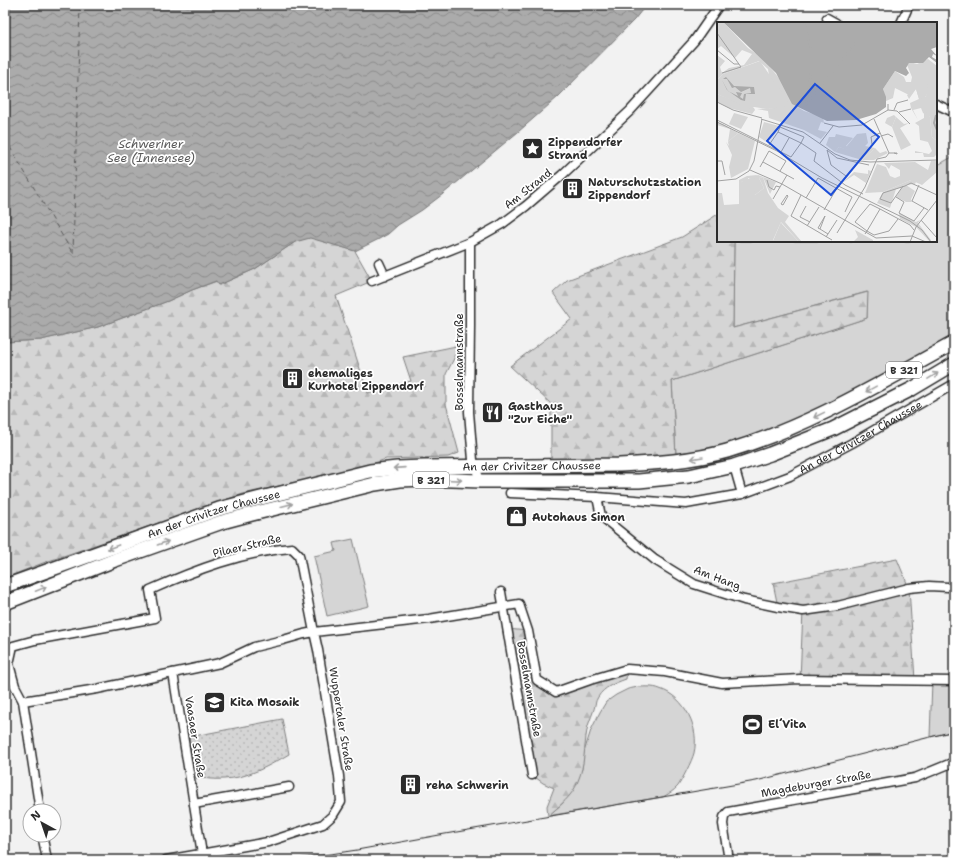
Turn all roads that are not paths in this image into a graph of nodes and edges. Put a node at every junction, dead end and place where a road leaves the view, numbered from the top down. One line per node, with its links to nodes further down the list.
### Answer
1 (719, 5): 8 (street, Am Strand)
2 (909, 5): 5 (street)
3 (827, 18): 4 (street)
4 (834, 22)
5 (901, 22)
6 (937, 104): 7 (street)
7 (951, 111)
8 (470, 242): 10 (street, Am Strand); 16 (street, Bosselmannstraße)
9 (379, 263): 10 (street)
10 (385, 276): 11 (street, Am Strand)
11 (372, 281)
12 (954, 343): 16 (main road, An der Crivitzer Chaussee / B 321, one-way to 16)
13 (954, 364): 15 (main road, An der Crivitzer Chaussee / B 321, one-way to 13)
14 (954, 384): 19 (street, An der Crivitzer Chaussee)
15 (734, 466): 17 (main road, An der Crivitzer Chaussee / B 321); 19 (street)
16 (475, 467): 17 (street, Bosselmannstraße); 21 (main road, An der Crivitzer Chaussee / B 321, one-way to 21)
17 (480, 481): 24 (main road, An der Crivitzer Chaussee / B 321, one-way to 17)
18 (510, 493): 20 (street)
19 (742, 494): 20 (street, An der Crivitzer Chaussee)
20 (598, 497): 22 (street, Am Hang)
21 (5, 586)
22 (948, 588)
23 (501, 592): 25 (street, Bosselmannstraße)
24 (5, 603)
25 (503, 606): 26 (street, Bosselmannstraße); 28 (street, Bosselmannstraße); 31 (street, Bosselmannstraße)
26 (314, 632): 27 (street); 29 (street, Pilaer Straße); 36 (street, Wuppertaler Straße)
27 (173, 674): 29 (street); 34 (street, Vaasaer Straße)
28 (954, 681)
29 (23, 701): 33 (street, Pilaer Straße)
30 (954, 762): 37 (street, Magdeburger Straße)
31 (532, 775)
32 (289, 786): 34 (street)
33 (39, 803)
34 (194, 804): 36 (street, Vaasaer Straße)
35 (44, 843): 38 (street)
36 (202, 854): 39 (street, Wuppertaler Straße)
37 (729, 859)
38 (47, 860)
39 (166, 860)

